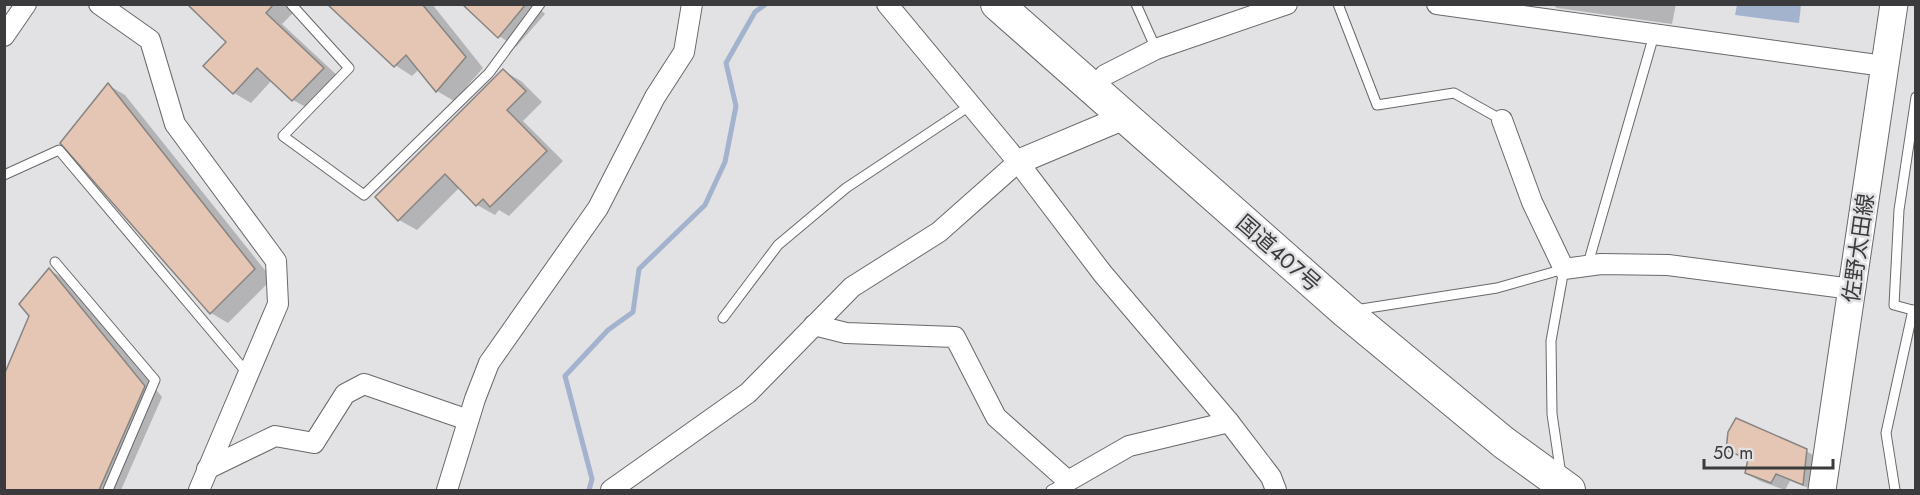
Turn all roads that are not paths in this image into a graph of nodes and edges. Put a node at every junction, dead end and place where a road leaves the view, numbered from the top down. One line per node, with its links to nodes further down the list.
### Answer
1 (26, 4): 14 (street)
2 (99, 4): 32 (street)
3 (291, 4): 4 (lane)
4 (540, 4)
5 (692, 4): 33 (street)
6 (887, 4): 19 (street)
7 (997, 4): 17 (highway, 国道407号)
8 (1136, 4): 15 (lane)
9 (1287, 4): 15 (street)
10 (1338, 4): 21 (lane)
11 (1437, 4): 13 (street)
12 (1894, 4): 16 (main road, 佐野太田線)
13 (1654, 35): 16 (street); 25 (lane)
14 (4, 36)
15 (1156, 49): 17 (street)
16 (1884, 66): 27 (main road, 佐野太田線)
17 (1093, 89): 20 (highway, 国道407号)
18 (1916, 97): 28 (lane)
19 (971, 105): 22 (street); 30 (lane)
20 (1125, 117): 22 (street); 29 (highway, 国道407号)
21 (1502, 120): 26 (street)
22 (1018, 162): 31 (street); 34 (street)
23 (4, 175): 32 (lane)
24 (55, 262): 38 (lane)
25 (1587, 267): 26 (street); 27 (street)
26 (1564, 269): 29 (lane); 37 (lane)
27 (1852, 289): 43 (main road, 佐野太田線)
28 (1914, 310): 44 (lane)
29 (1346, 312): 37 (highway, 国道407号)
30 (723, 318)
31 (814, 325): 36 (street); 41 (street)
32 (248, 374): 35 (street)
33 (468, 420): 35 (street); 40 (street)
34 (1229, 422): 36 (street); 42 (street)
35 (207, 470): 39 (street)
36 (1060, 486)
37 (1566, 488)
38 (108, 490)
39 (199, 490)
40 (447, 490)
41 (611, 490)
42 (1276, 490)
43 (1822, 490)
44 (1895, 490)

